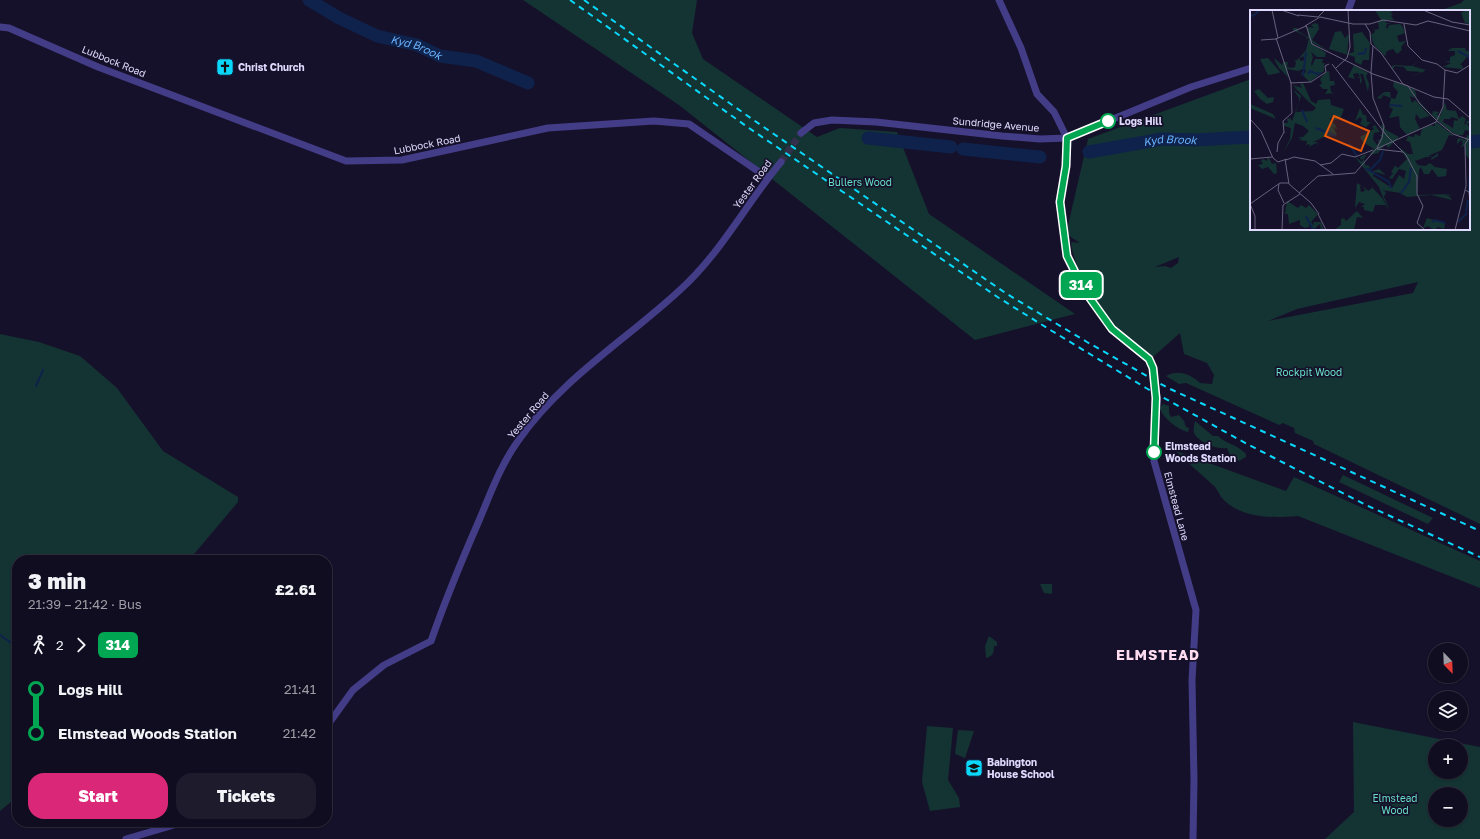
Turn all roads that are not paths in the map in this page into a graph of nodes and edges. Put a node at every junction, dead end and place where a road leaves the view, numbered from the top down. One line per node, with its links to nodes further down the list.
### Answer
1 (999, 0): 7 (street)
2 (1352, 0): 3 (street)
3 (1348, 10)
4 (0, 27): 9 (street, Lubbock Road)
5 (1250, 68): 7 (street, Sundridge Avenue)
6 (801, 133): 7 (street, Sundridge Avenue)
7 (1067, 138): 13 (street, Elmstead Lane)
8 (781, 162): 9 (street, Yester Road)
9 (768, 178): 10 (street, Yester Road)
10 (332, 719)
11 (167, 827): 12 (street)
12 (126, 839)
13 (1193, 839)

